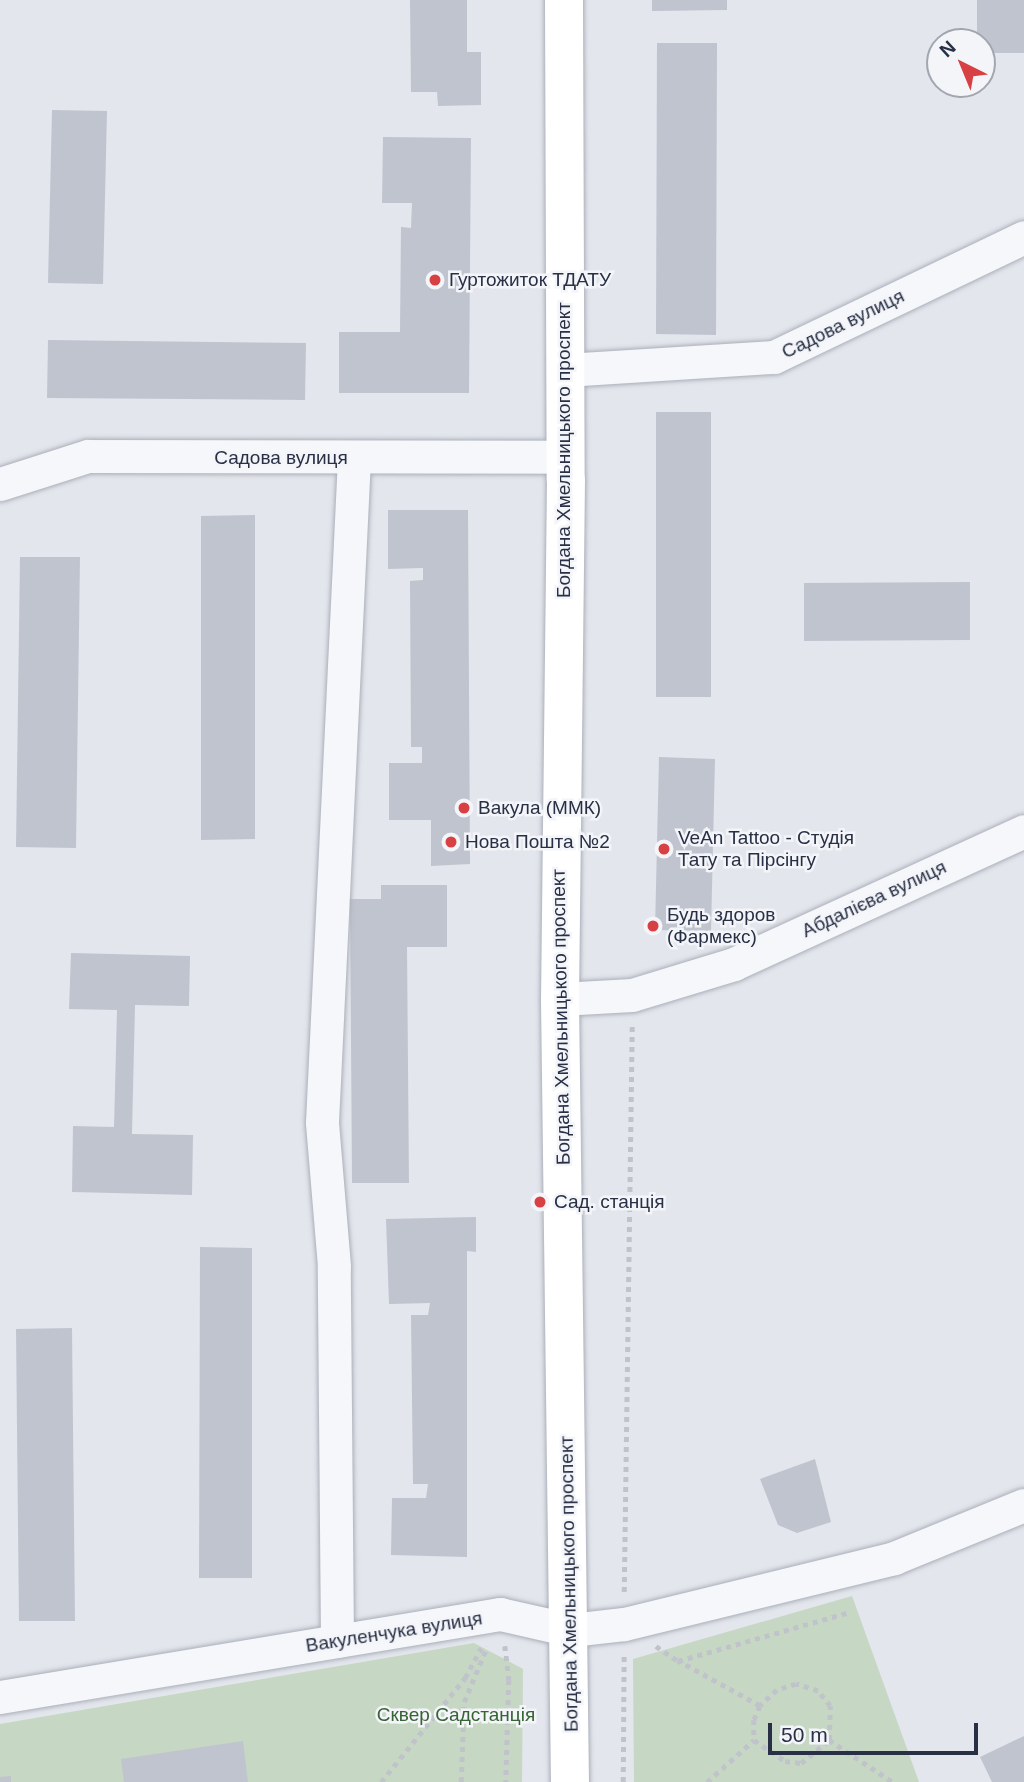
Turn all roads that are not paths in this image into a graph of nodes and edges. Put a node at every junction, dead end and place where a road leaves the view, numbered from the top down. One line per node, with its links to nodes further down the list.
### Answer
1 (564, 0): 3 (highway, Богдана Хмельницького проспект)
2 (1024, 237): 3 (street, Садова вулиця)
3 (566, 370): 4 (highway, Богдана Хмельницького проспект)
4 (566, 457): 5 (street, Садова вулиця); 8 (highway, Богдана Хмельницького проспект)
5 (354, 458): 6 (street, Садова вулиця); 11 (street)
6 (0, 484)
7 (1024, 831): 8 (street, Абдалієва вулиця)
8 (560, 999): 10 (highway, Богдана Хмельницького проспект)
9 (1024, 1505): 10 (street, Вакуленчука вулиця)
10 (571, 1630): 11 (street, Вакуленчука вулиця); 13 (highway, Богдана Хмельницького проспект)
11 (337, 1642): 12 (street, Вакуленчука вулиця)
12 (0, 1697)
13 (570, 1782)

